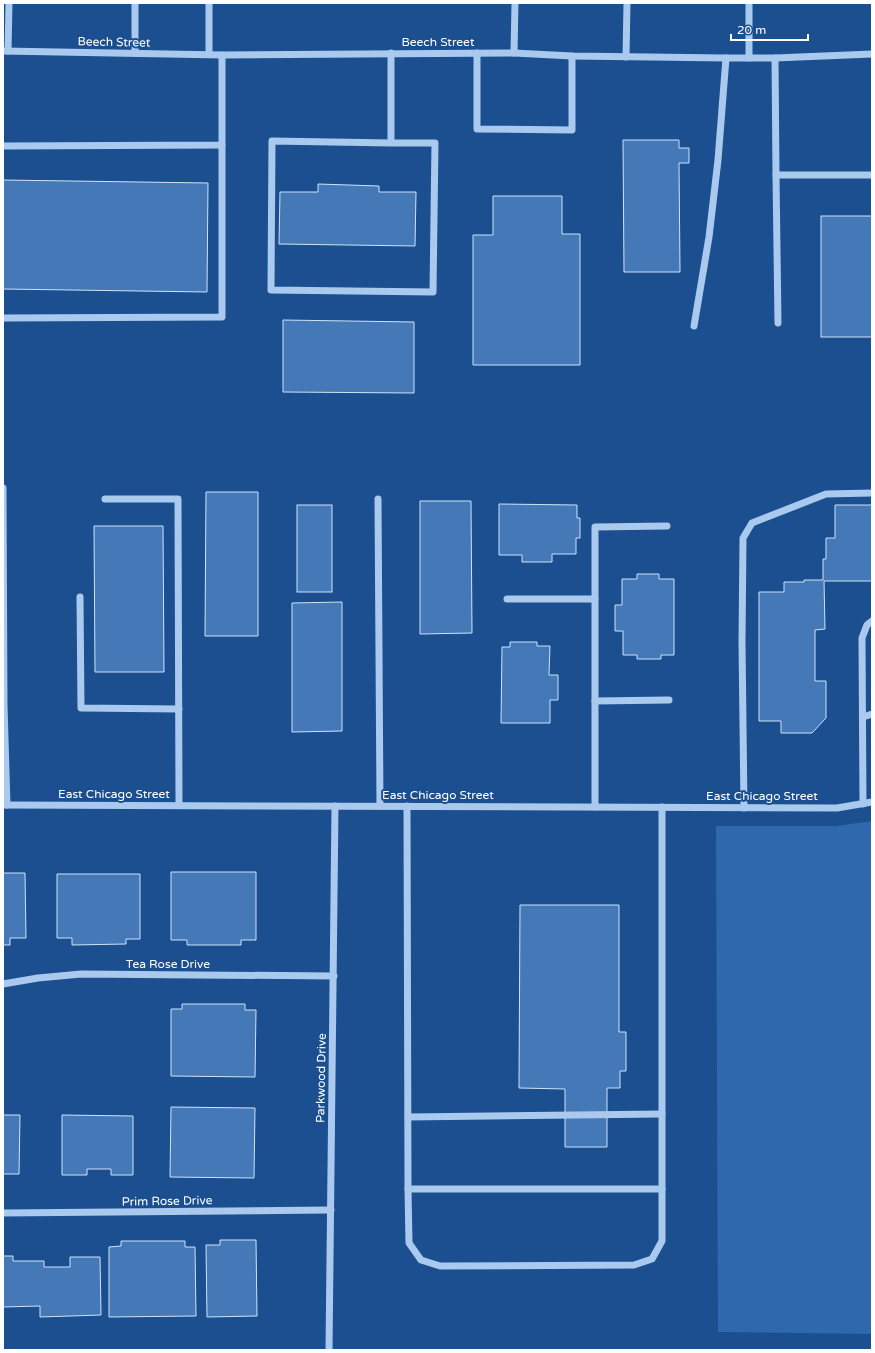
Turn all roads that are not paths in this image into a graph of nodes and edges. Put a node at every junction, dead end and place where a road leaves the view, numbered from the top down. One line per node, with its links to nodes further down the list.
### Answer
1 (9, 3): 7 (street)
2 (135, 3): 8 (street)
3 (209, 3): 12 (street)
4 (515, 3): 11 (street)
5 (627, 3): 16 (street)
6 (749, 3): 18 (street)
7 (6, 51): 8 (street, Beech Street)
8 (135, 53): 12 (street, Beech Street)
9 (391, 53): 10 (street, Beech Street); 14 (street, Beech Street); 20 (street)
10 (477, 53): 11 (street, Beech Street); 15 (street)
11 (514, 53): 15 (street, Beech Street)
12 (209, 54): 14 (street, Beech Street)
13 (872, 54): 19 (street, Beech Street)
14 (222, 55): 21 (street)
15 (572, 56): 16 (street, Beech Street)
16 (626, 57): 17 (street, Beech Street)
17 (726, 58): 18 (street, Beech Street); 27 (street)
18 (749, 58): 19 (street, Beech Street)
19 (775, 58): 23 (street)
20 (391, 143): 20 (street)
21 (222, 145): 22 (street); 25 (street)
22 (3, 146)
23 (776, 175): 24 (street); 26 (street)
24 (872, 175)
25 (3, 318)
26 (778, 323)
27 (694, 326)
28 (3, 488): 33 (street)
29 (872, 493): 53 (street)
30 (105, 499): 41 (street)
31 (378, 499): 49 (street)
32 (667, 526): 36 (street)
33 (3, 551): 40 (street)
34 (80, 597): 41 (street)
35 (507, 598): 36 (street)
36 (595, 599): 39 (street)
37 (872, 621): 43 (street)
38 (669, 700): 39 (street)
39 (595, 701): 51 (street)
40 (3, 705): 45 (street)
41 (179, 709): 47 (street)
42 (872, 714): 43 (street)
43 (863, 717): 46 (street)
44 (872, 802): 46 (street, East Chicago Street)
45 (5, 804): 47 (street, East Chicago Street)
46 (863, 804): 53 (street, East Chicago Street)
47 (179, 805): 48 (street, East Chicago Street)
48 (335, 806): 49 (street, East Chicago Street); 54 (street, Parkwood Drive)
49 (380, 806): 50 (street, East Chicago Street)
50 (408, 806): 51 (street, East Chicago Street); 57 (street)
51 (595, 807): 52 (street, East Chicago Street)
52 (662, 807): 53 (street, East Chicago Street); 56 (street)
53 (744, 808)
54 (334, 976): 55 (street, Tea Rose Drive); 60 (street, Parkwood Drive)
55 (3, 984)
56 (662, 1114): 57 (street); 59 (street)
57 (408, 1117): 58 (street)
58 (408, 1189): 59 (street); 59 (street)
59 (662, 1189)
60 (331, 1210): 61 (street, Prim Rose Drive); 62 (street, Parkwood Drive)
61 (3, 1213)
62 (329, 1350)

